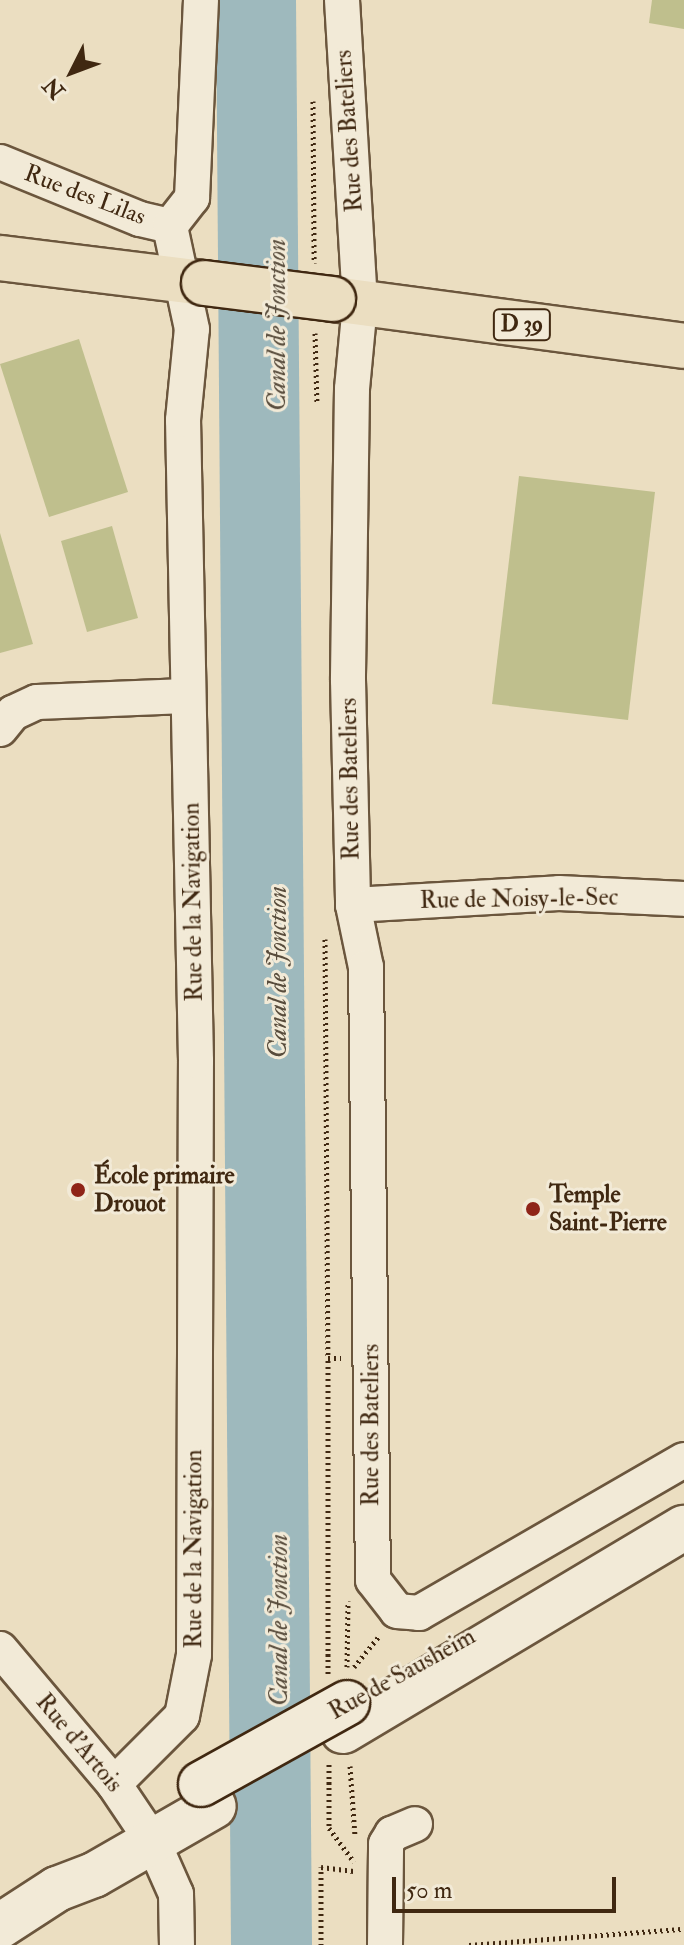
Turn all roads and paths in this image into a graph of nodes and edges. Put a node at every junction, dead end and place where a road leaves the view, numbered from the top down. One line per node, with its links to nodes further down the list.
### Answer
1 (201, 0): 5 (street)
2 (342, 0): 8 (street, Rue des Bateliers)
3 (313, 98): 8 (path)
4 (0, 163): 5 (street, Rue des Lilas)
5 (170, 226): 7 (street, Rue de la Navigation)
6 (0, 258): 7 (main road, D 39)
7 (192, 282): 8 (main road, D 39, bridge); 11 (street, Rue de la Navigation)
8 (330, 298): 9 (main road, D 39); 10 (path); 14 (street, Rue des Bateliers)
9 (684, 346)
10 (318, 420)
11 (186, 696): 12 (street); 25 (street, Rue de la Navigation)
12 (0, 729)
13 (684, 899): 14 (street, Rue de Noisy-le-Sec)
14 (353, 905): 17 (street, Rue des Bateliers)
15 (325, 923): 16 (path)
16 (328, 1358): 17 (path); 24 (path)
17 (371, 1359): 21 (street, Rue des Bateliers)
18 (684, 1460): 21 (street, Rue de Sausheim)
19 (684, 1528): 24 (main road, Rue de Sausheim)
20 (348, 1598): 24 (path)
21 (392, 1618): 23 (path)
22 (0, 1649): 25 (street, Rue d'Artois)
23 (361, 1661)
24 (340, 1717): 26 (path); 28 (main road, Rue de Sausheim); 29 (path)
25 (114, 1784): 28 (street, Rue d'Artois)
26 (352, 1824)
27 (415, 1824): 35 (street)
28 (146, 1830): 31 (main road, Rue de Sausheim); 33 (street)
29 (360, 1871): 30 (path); 34 (path)
30 (360, 1886)
31 (0, 1926)
32 (684, 1929): 36 (path)
33 (177, 1945)
34 (321, 1945)
35 (385, 1945)
36 (469, 1945)

